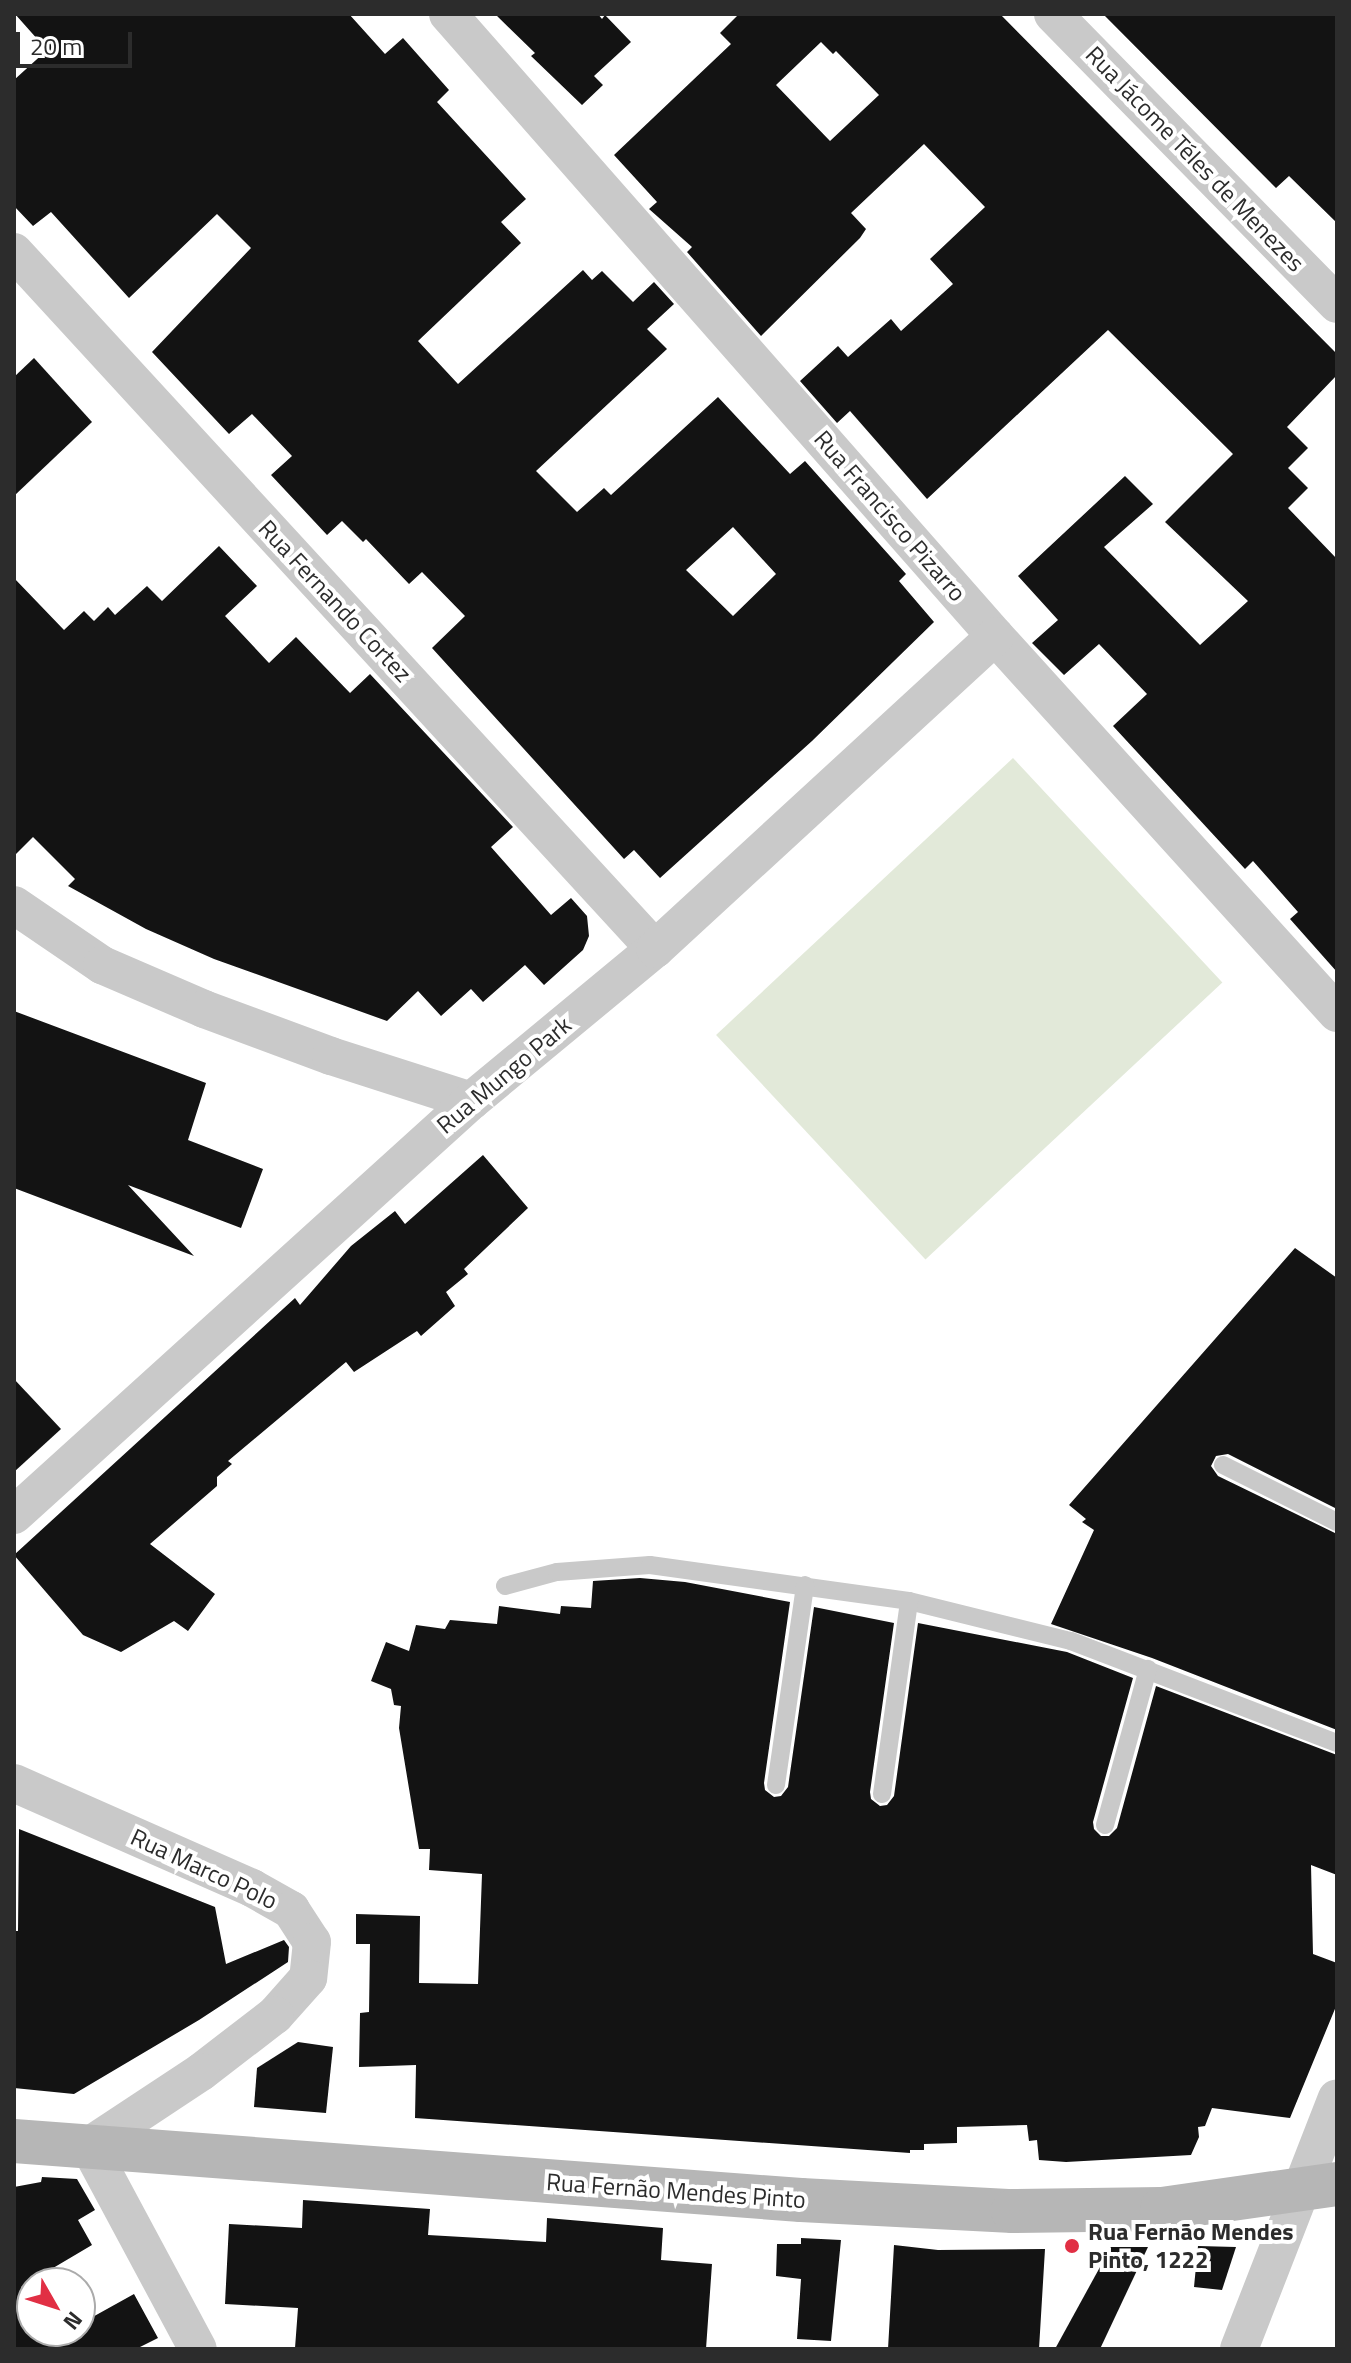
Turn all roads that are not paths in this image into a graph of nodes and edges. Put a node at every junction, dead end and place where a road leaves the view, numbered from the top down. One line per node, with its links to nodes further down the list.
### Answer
1 (448, 14): 5 (street, Rua Francisco Pizarro)
2 (1053, 14): 4 (street, Rua Jácome Téles de Menezes)
3 (14, 252): 7 (street, Rua Fernando Cortez)
4 (1337, 304)
5 (995, 636): 7 (street, Rua Mungo Park); 8 (street, Rua Francisco Pizarro)
6 (14, 905): 9 (street)
7 (655, 949): 9 (street, Rua Mungo Park)
8 (1337, 1013)
9 (471, 1101): 11 (street, Rua Mungo Park)
10 (1223, 1465): 12 (lane)
11 (14, 1515)
12 (1337, 1522)
13 (805, 1585): 14 (lane); 15 (lane); 19 (lane)
14 (505, 1586)
15 (909, 1601): 16 (lane); 20 (lane)
16 (1148, 1669): 17 (lane); 21 (lane)
17 (1337, 1743)
18 (14, 1783): 24 (street, Rua Marco Polo)
19 (776, 1785)
20 (882, 1794)
21 (1105, 1825)
22 (1337, 2098): 25 (street)
23 (14, 2141): 24 (street, Rua Fernão Mendes Pinto)
24 (89, 2146): 25 (street, Rua Fernão Mendes Pinto); 26 (street)
25 (1319, 2188): 27 (street)
26 (198, 2349)
27 (1239, 2349)

